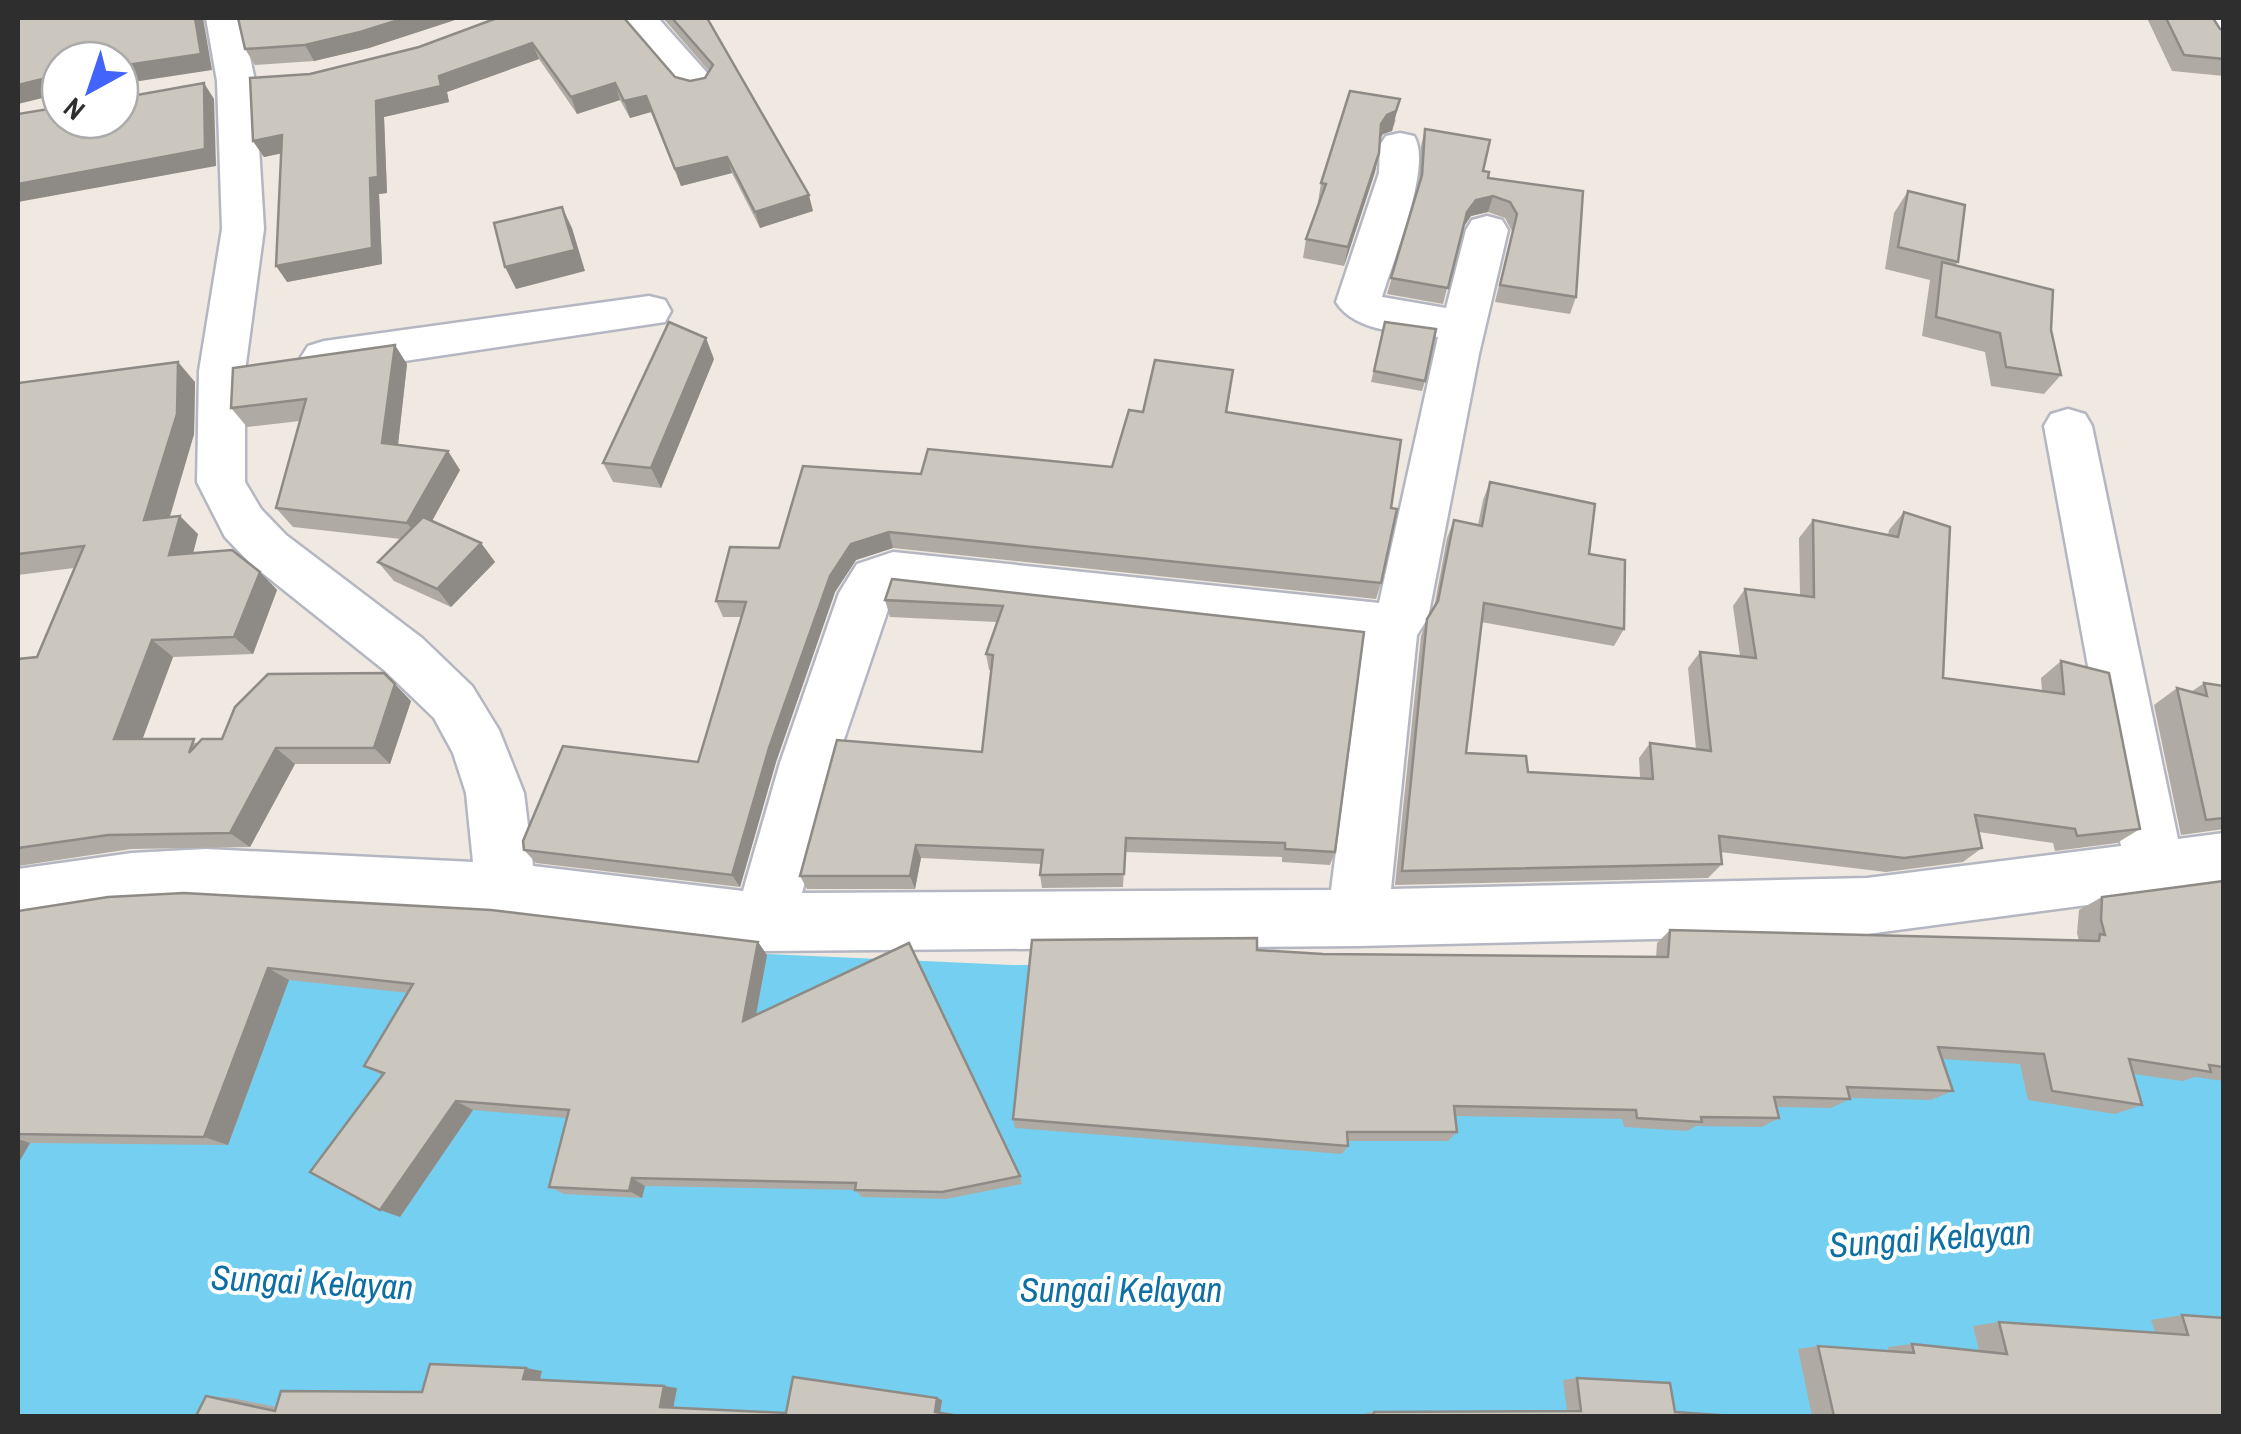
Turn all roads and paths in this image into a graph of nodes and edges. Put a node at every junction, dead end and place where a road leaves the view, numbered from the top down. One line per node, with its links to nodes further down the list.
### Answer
1 (640, 18): 3 (street)
2 (233, 63): 8 (street)
3 (696, 82)
4 (1400, 145): 7 (street)
5 (1487, 230): 7 (street)
6 (649, 311): 8 (street)
7 (1464, 326): 10 (street)
8 (255, 366): 13 (street)
9 (2068, 426): 12 (street)
10 (1392, 625): 15 (street); 16 (street)
11 (2224, 860): 12 (street)
12 (2155, 869): 15 (street)
13 (506, 892): 14 (street); 16 (street)
14 (18, 898)
15 (1358, 918): 16 (street)
16 (764, 922)

